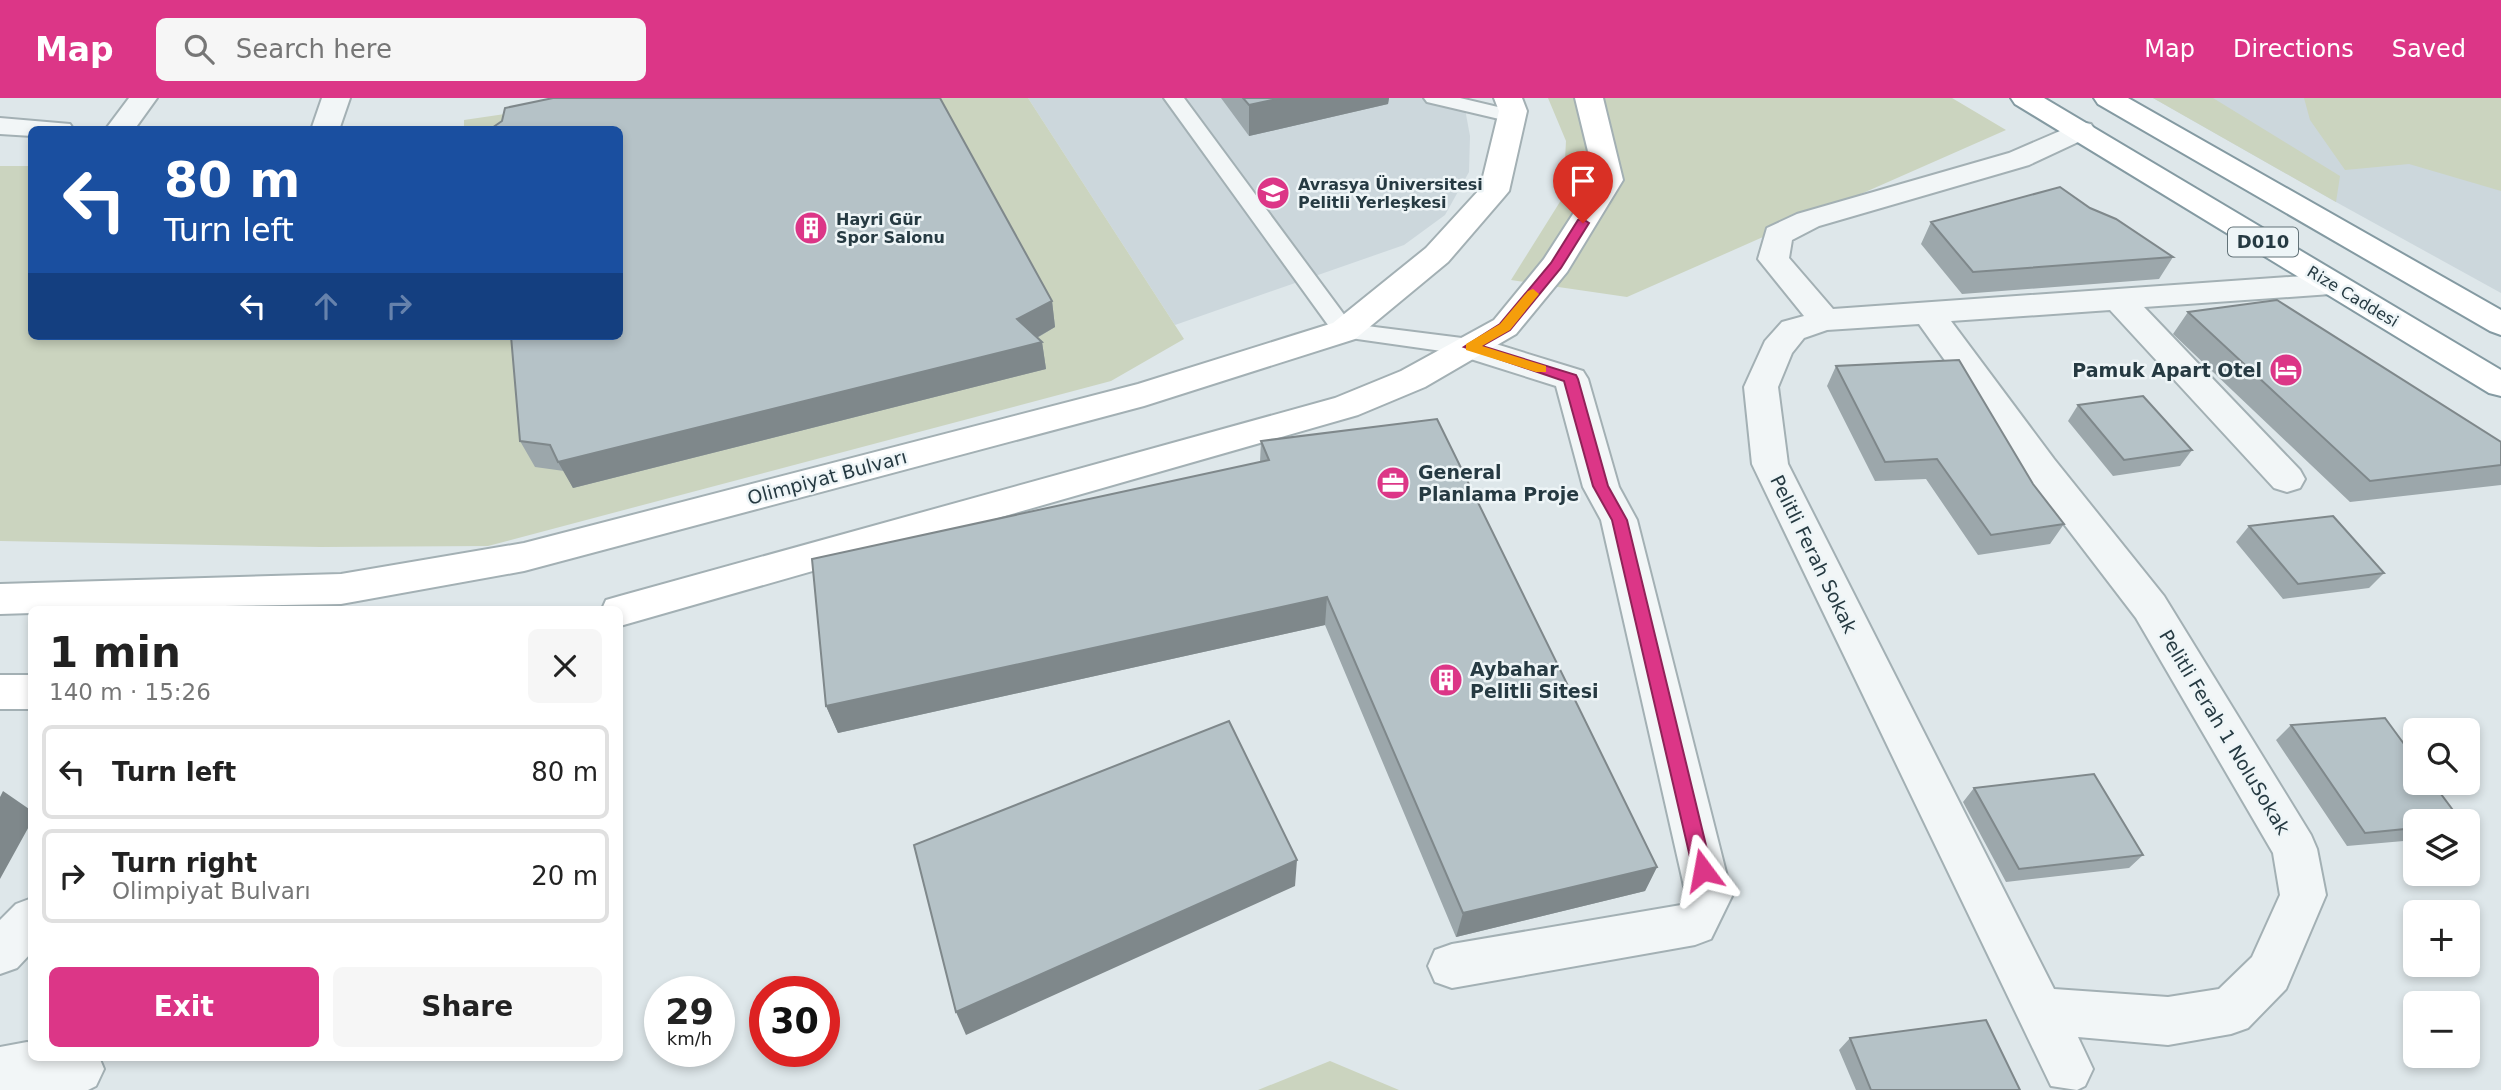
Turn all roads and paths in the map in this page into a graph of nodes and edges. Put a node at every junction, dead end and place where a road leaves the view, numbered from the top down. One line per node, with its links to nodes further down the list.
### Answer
1 (144, 98): 9 (street)
2 (337, 98): 10 (street)
3 (1174, 98): 19 (lane)
4 (1434, 98): 8 (lane)
5 (1589, 98): 20 (main road)
6 (2025, 98): 13 (main road, Rize Caddesi / D010)
7 (2108, 98): 18 (main road, D010)
8 (1510, 107): 19 (main road, Olimpiyat Bulvarı)
9 (122, 126)
10 (326, 126)
11 (0, 127): 12 (street)
12 (28, 128)
13 (2081, 130): 14 (main road, Rize Caddesi / D010); 17 (street)
14 (2331, 284): 15 (street, Pelitli Ferah Sokak); 21 (main road, Rize Caddesi / D010)
15 (2119, 299): 16 (street, Pelitli Ferah Sokak); 22 (street)
16 (1927, 312): 17 (street, Pelitli Ferah Sokak); 31 (street, Pelitli Ferah 1 NoluSokak)
17 (1825, 320): 31 (street, Pelitli Ferah Sokak)
18 (2501, 324)
19 (1344, 331): 20 (lane); 24 (main road, Olimpiyat Bulvarı)
20 (1471, 347): 25 (main road); 30 (street)
21 (2501, 385)
22 (2287, 479)
23 (0, 599): 24 (main road, Olimpiyat Bulvarı)
24 (290, 600)
25 (623, 610)
26 (0, 692): 27 (main road)
27 (28, 692)
28 (28, 923): 29 (street)
29 (0, 952)
30 (1452, 966)
31 (2040, 1012): 33 (street, Pelitli Ferah Sokak)
32 (79, 1069): 34 (street)
33 (2068, 1069)
34 (0, 1072)

